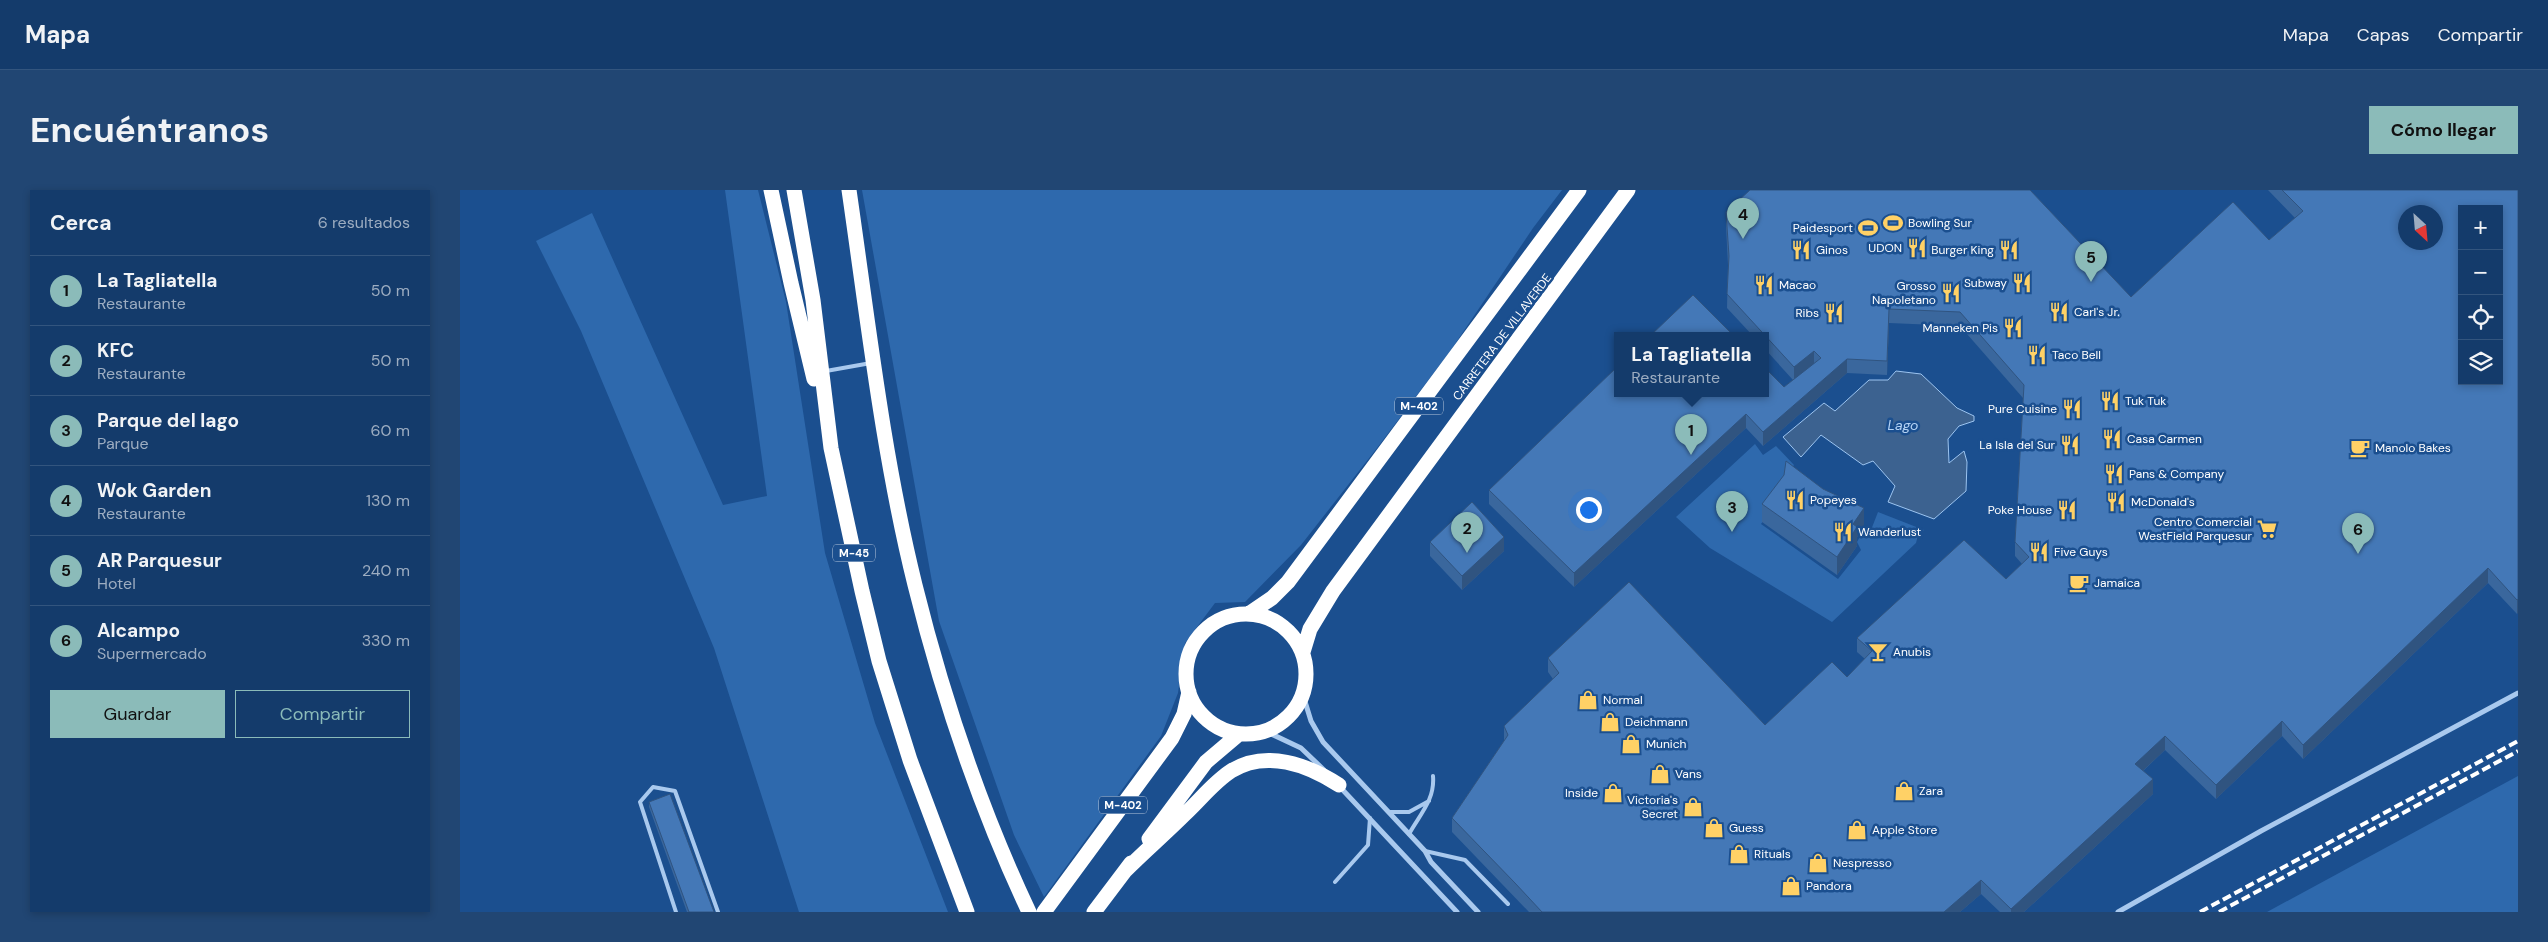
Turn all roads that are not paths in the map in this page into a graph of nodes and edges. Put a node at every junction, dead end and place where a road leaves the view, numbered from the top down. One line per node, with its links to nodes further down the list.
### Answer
1 (771, 190): 8 (highway)
2 (794, 190): 7 (highway, M-45)
3 (849, 190): 6 (highway)
4 (1579, 190): 9 (highway, CARRETERA DE VILLAVERDE / M-402)
5 (1628, 190): 10 (highway, CARRETERA DE VILLAVERDE / M-402)
6 (875, 363): 7 (lane); 29 (highway)
7 (822, 372): 8 (highway, M-45)
8 (831, 448): 26 (highway, M-45)
9 (1250, 613): 10 (highway); 11 (highway, M-402)
10 (1303, 652): 13 (highway, M-402)
11 (1189, 692): 15 (highway); 30 (highway, M-402)
12 (2518, 693): 34 (street)
13 (1302, 695): 14 (highway, M-402); 19 (street)
14 (1265, 731): 15 (highway, M-402); 17 (street)
15 (1239, 734): 23 (highway, M-402)
16 (1433, 776): 18 (lane)
17 (1339, 785): 20 (street); 23 (highway)
18 (1431, 800): 19 (lane); 21 (lane)
19 (1388, 812): 21 (street)
20 (1370, 818): 24 (lane); 32 (street)
21 (1409, 834): 22 (street)
22 (1425, 851): 25 (lane); 33 (street)
23 (1125, 870): 31 (highway, M-402)
24 (1335, 882)
25 (1508, 904)
26 (965, 908)
27 (676, 912): 28 (lane)
28 (718, 912)
29 (1029, 912)
30 (1044, 912)
31 (1094, 912)
32 (1457, 912)
33 (1478, 912)
34 (2118, 912)

